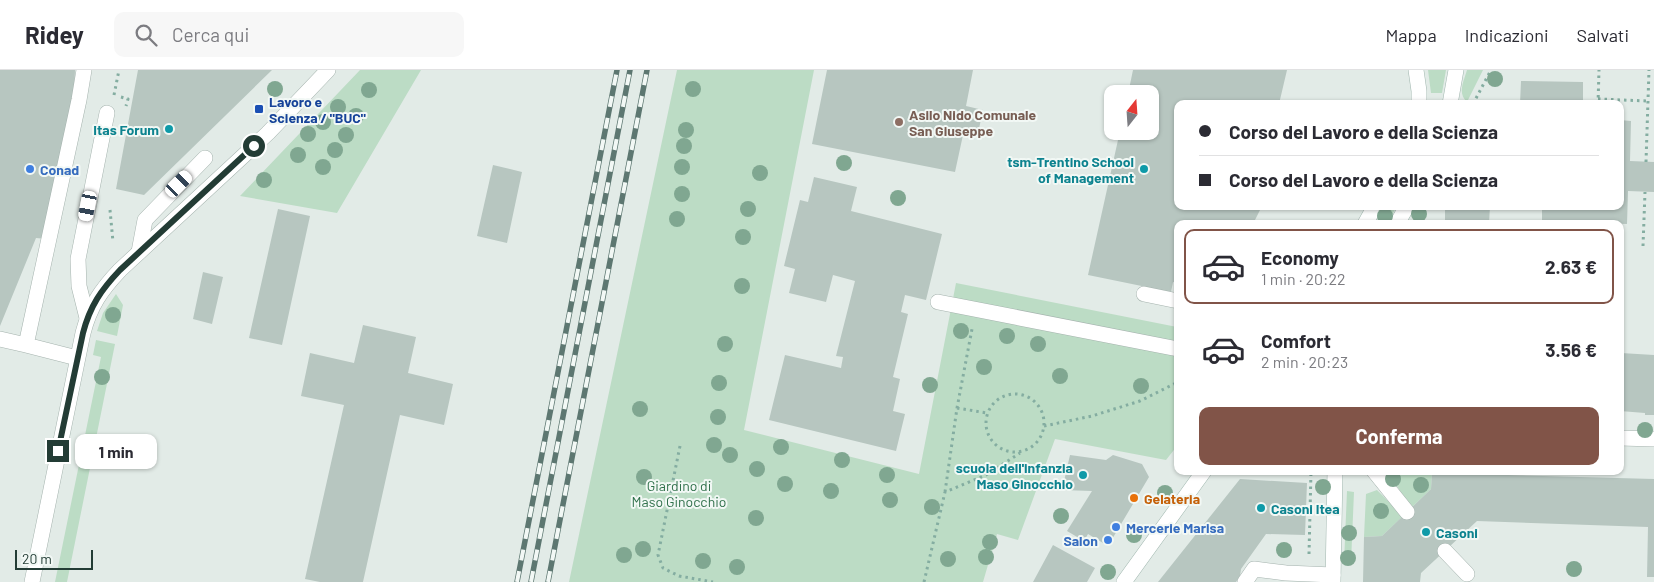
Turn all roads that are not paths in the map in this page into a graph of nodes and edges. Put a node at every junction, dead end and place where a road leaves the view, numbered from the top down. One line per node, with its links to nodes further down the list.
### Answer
1 (84, 70): 15 (street)
2 (328, 70): 9 (street)
3 (1416, 70): 5 (street)
4 (1456, 70): 6 (street)
5 (1420, 100)
6 (1451, 100)
7 (108, 113): 13 (street)
8 (205, 158): 9 (street)
9 (139, 252): 13 (street)
10 (1144, 294): 11 (street)
11 (1174, 300)
12 (938, 302): 16 (street)
13 (87, 318): 17 (street)
14 (0, 339): 15 (street)
15 (26, 345): 17 (street)
16 (1174, 348)
17 (78, 358): 27 (street)
18 (1624, 438): 19 (street)
19 (1654, 439)
20 (1201, 475): 28 (street)
21 (1335, 475): 26 (street)
22 (1377, 475): 23 (street)
23 (1407, 512)
24 (1445, 551): 25 (street)
25 (1467, 574)
26 (1333, 579): 29 (street)
27 (32, 582)
28 (1124, 582)
29 (1245, 582)

